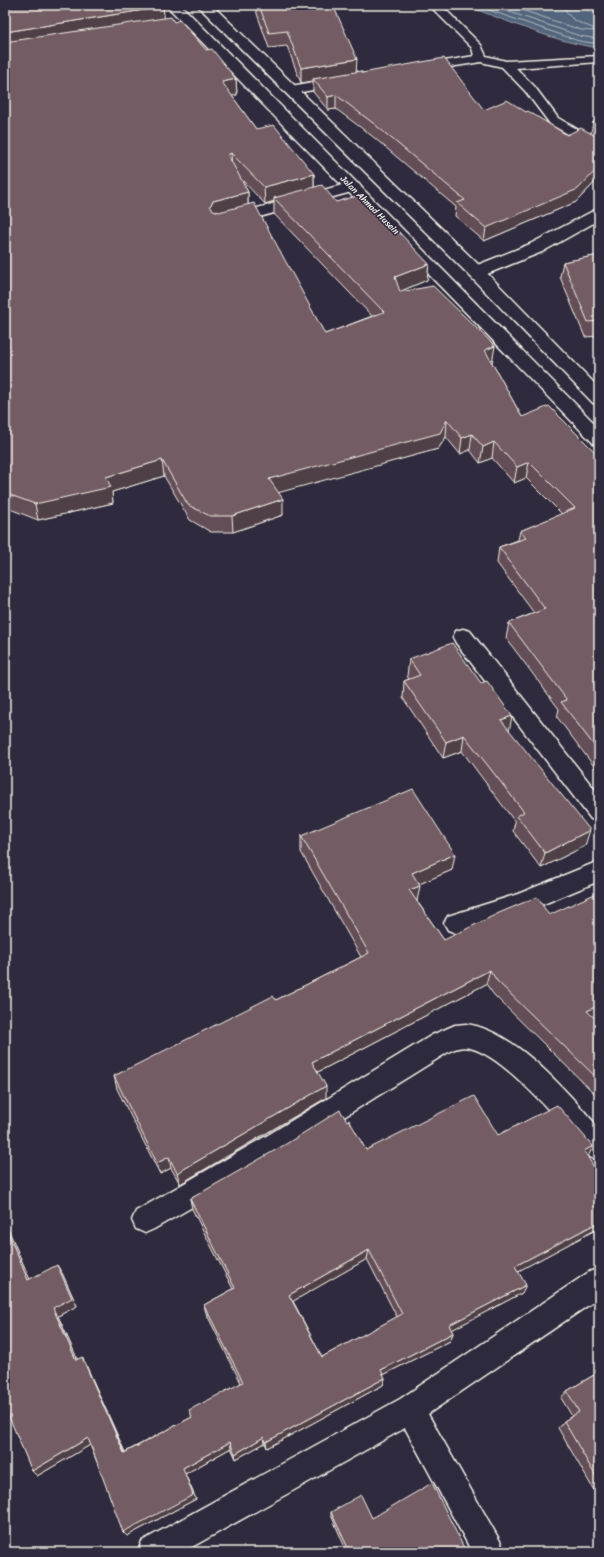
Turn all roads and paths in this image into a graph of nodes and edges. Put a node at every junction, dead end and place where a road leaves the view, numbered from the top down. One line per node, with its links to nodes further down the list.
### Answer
1 (173, 5): 4 (main road, Jalan Ahmad Husein)
2 (204, 5): 11 (main road)
3 (435, 5): 6 (lane)
4 (192, 24): 5 (main road); 14 (main road, Jalan Ahmad Husein)
5 (177, 26)
6 (481, 58): 8 (lane); 9 (lane)
7 (599, 59): 8 (lane)
8 (506, 65): 12 (lane)
9 (410, 70)
10 (347, 80): 11 (lane)
11 (291, 90): 13 (main road)
12 (599, 147)
13 (368, 166): 14 (main road); 18 (main road)
14 (340, 175): 15 (main road, Jalan Ahmad Husein)
15 (353, 187): 17 (main road); 20 (main road, Jalan Ahmad Husein)
16 (599, 214): 18 (main road)
17 (220, 222)
18 (476, 272): 19 (main road)
19 (599, 399)
20 (599, 439)
21 (463, 637): 22 (main road)
22 (599, 812)
23 (599, 871): 24 (main road)
24 (456, 923)
25 (599, 1148): 26 (main road)
26 (145, 1220)
27 (599, 1282): 28 (main road)
28 (410, 1409): 29 (main road); 30 (main road)
29 (153, 1552)
30 (489, 1552)

